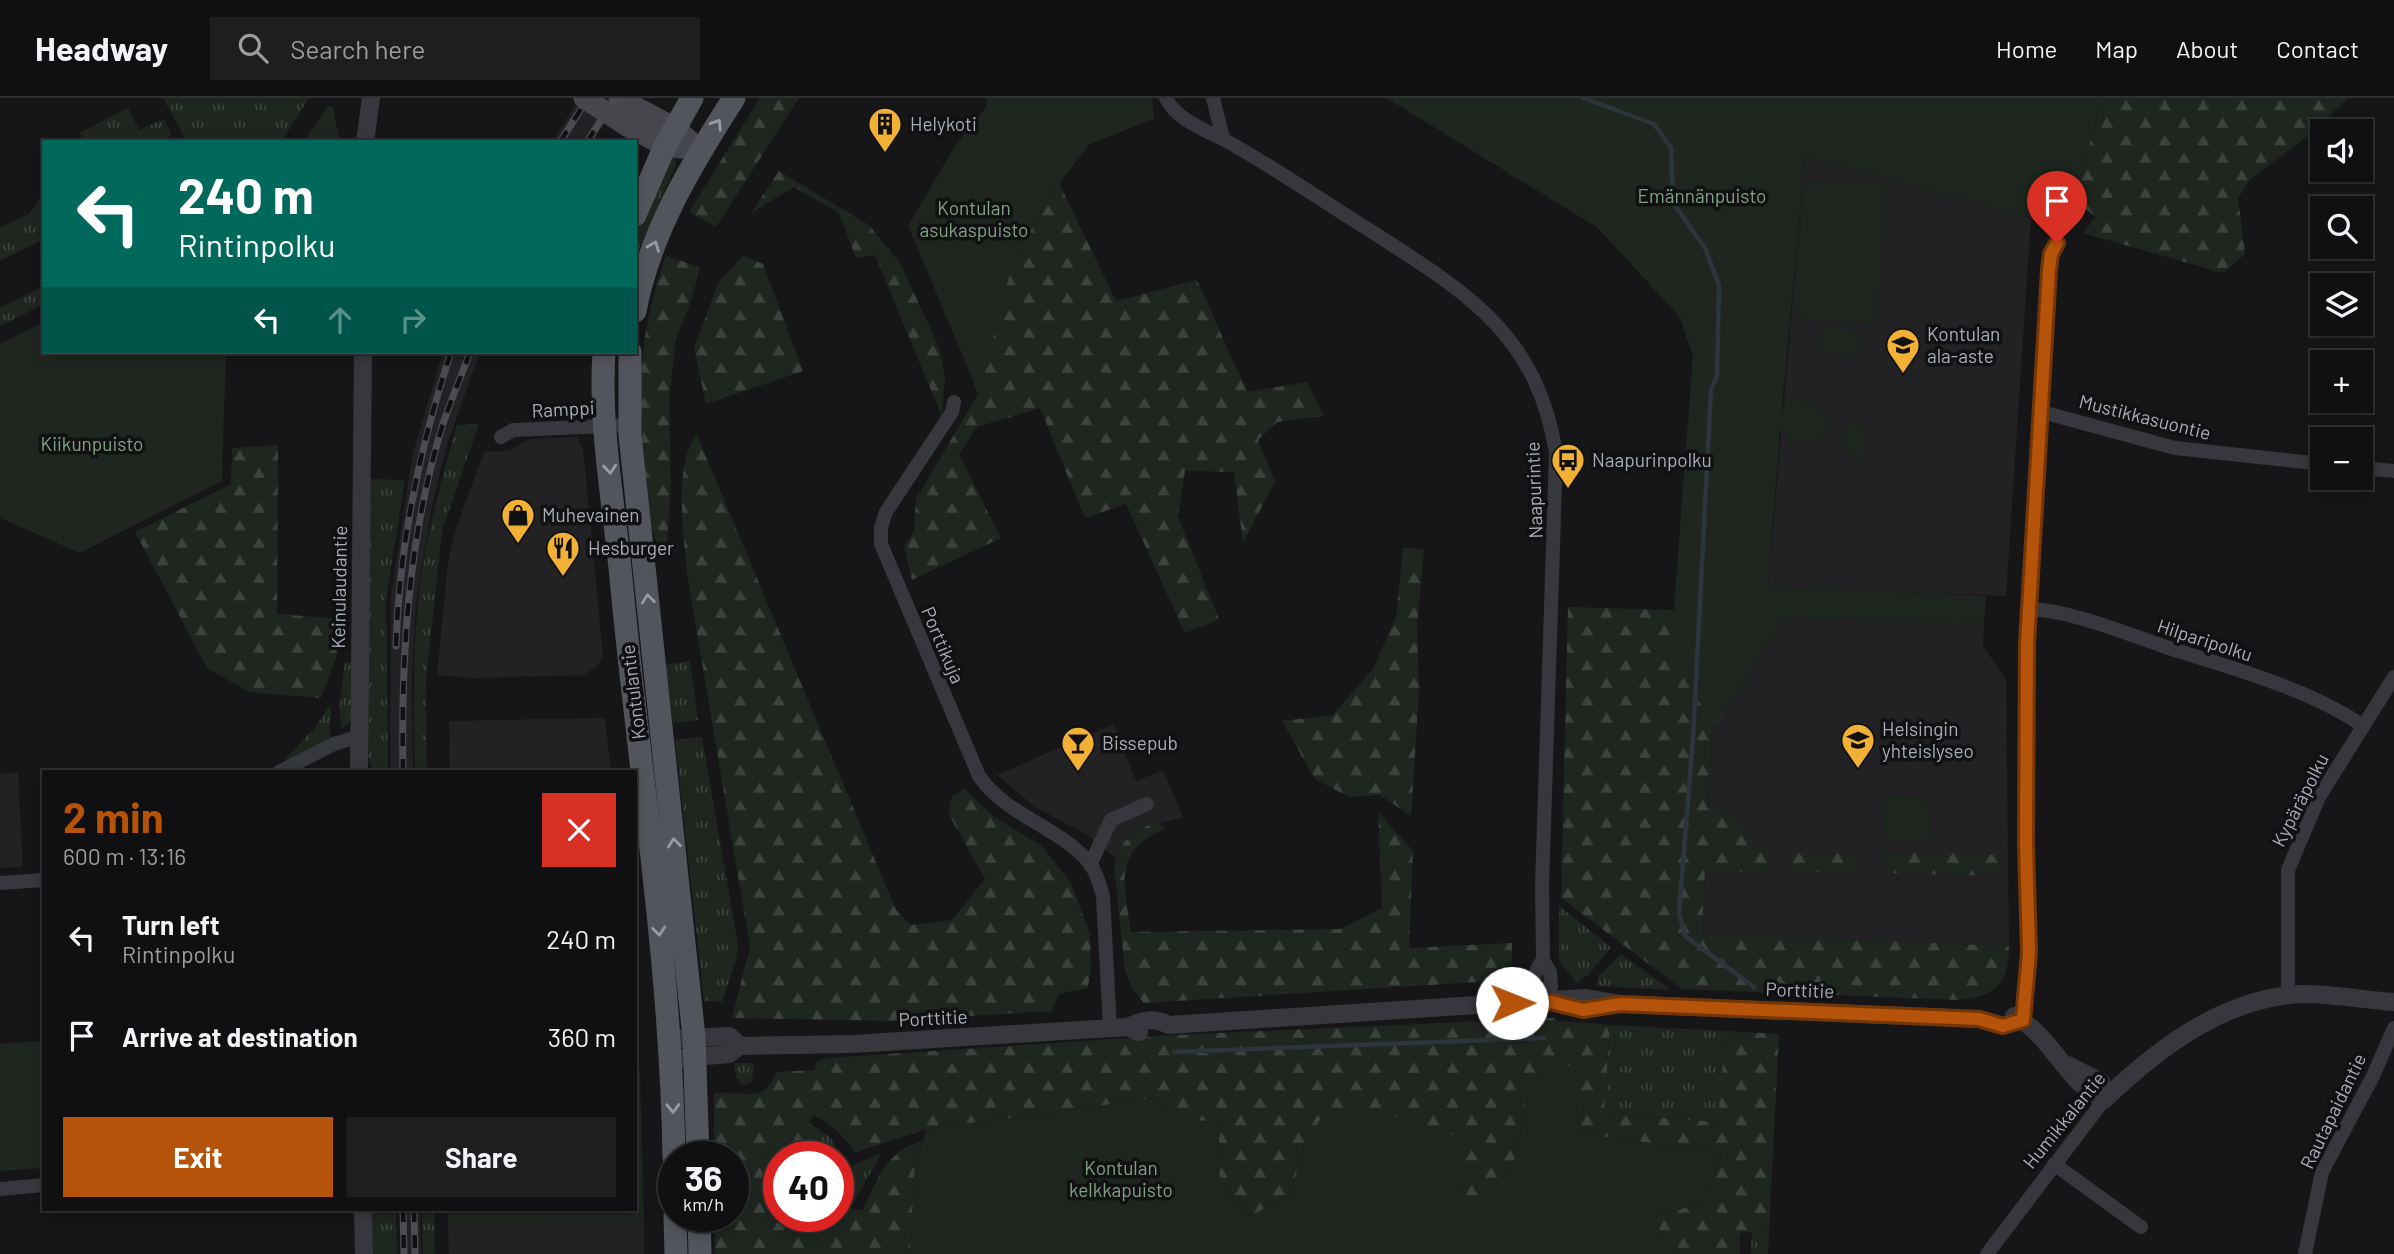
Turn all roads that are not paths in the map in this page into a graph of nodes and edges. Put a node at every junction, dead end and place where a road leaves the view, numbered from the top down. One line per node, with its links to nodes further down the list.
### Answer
1 (371, 98): 11 (street)
2 (584, 98): 8 (main road, bridge)
3 (619, 98): 8 (main road)
4 (692, 98): 9 (main road)
5 (734, 98): 12 (main road, one-way to 5)
6 (1166, 98): 10 (street, Naapurintie)
7 (1213, 98): 10 (street)
8 (644, 124): 9 (main road)
9 (670, 137): 12 (main road); 13 (main road)
10 (1223, 138): 38 (street, Naapurintie)
11 (365, 140)
12 (700, 150): 15 (main road, one-way to 12)
13 (637, 211)
14 (2057, 243): 20 (street)
15 (637, 304)
16 (363, 354): 30 (street, Keinulaudantie)
17 (604, 354): 22 (main road, Kontulantie)
18 (630, 354): 21 (main road, Kontulantie)
19 (954, 402): 34 (street, Porttikuja)
20 (2042, 412): 24 (street, Mustikkasuontie); 27 (street)
21 (630, 425): 22 (street, Ramppi); 43 (main road, Kontulantie, one-way to 21)
22 (607, 426): 23 (street, Ramppi); 44 (main road, Kontulantie, one-way to 44)
23 (500, 438)
24 (2310, 463)
25 (2373, 469): 26 (street)
26 (2394, 471)
27 (2030, 609): 29 (street, Hilparipolku); 40 (street)
28 (2394, 677): 29 (street, Kypäräpolku)
29 (2362, 725): 37 (street, Kypäräpolku)
30 (357, 737): 31 (street); 32 (street, Keinulaudantie)
31 (283, 770)
32 (359, 770)
33 (1147, 804): 34 (street)
34 (1090, 864): 41 (street, Porttikuja)
35 (42, 880): 36 (street)
36 (0, 883)
37 (2288, 995): 39 (street, Humikkalantie); 45 (street, Humikkalantie)
38 (1545, 1002): 40 (street, Porttitie); 41 (street, Porttitie)
39 (2394, 1002)
40 (2023, 1020): 45 (street)
41 (1119, 1028): 43 (street, Porttitie)
42 (2394, 1028): 59 (street, Rautapaidantie)
43 (695, 1047): 44 (street, Porttitie); 47 (main road, Kontulantie)
44 (671, 1049): 46 (main road, Kontulantie, one-way to 46)
45 (2104, 1100): 48 (street, Humikkalantie)
46 (674, 1141)
47 (698, 1141)
48 (2054, 1164): 52 (street); 58 (street, Humikkalantie)
49 (42, 1185): 50 (street)
50 (0, 1189)
51 (363, 1211): 55 (street)
52 (2141, 1227)
53 (675, 1232): 56 (main road)
54 (699, 1232): 57 (main road)
55 (364, 1254)
56 (676, 1254)
57 (699, 1254)
58 (1987, 1254)
59 (2305, 1254)

